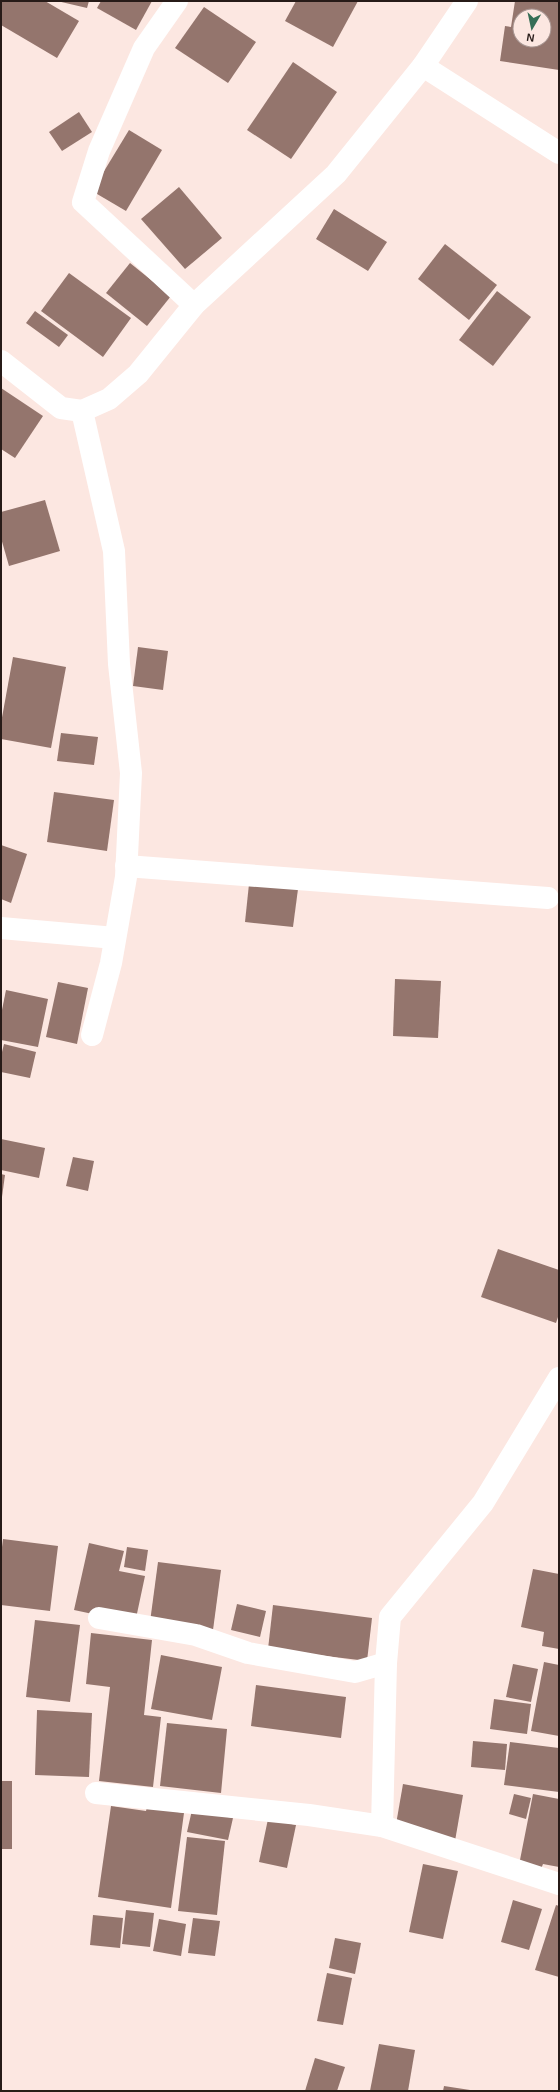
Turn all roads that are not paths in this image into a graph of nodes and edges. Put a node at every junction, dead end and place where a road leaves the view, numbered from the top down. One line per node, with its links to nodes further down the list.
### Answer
1 (177, 1): 5 (street)
2 (467, 1): 3 (street)
3 (424, 66): 4 (street); 5 (street)
4 (559, 153)
5 (194, 306): 7 (street)
6 (1, 361): 7 (street)
7 (82, 411): 8 (street)
8 (126, 866): 9 (street); 11 (street)
9 (548, 898)
10 (1, 928): 11 (street)
11 (115, 938): 12 (street)
12 (92, 1035)
13 (559, 1378): 15 (street)
14 (99, 1618): 15 (street)
15 (386, 1663): 17 (street)
16 (96, 1793): 17 (street)
17 (382, 1826): 18 (street)
18 (559, 1884)

